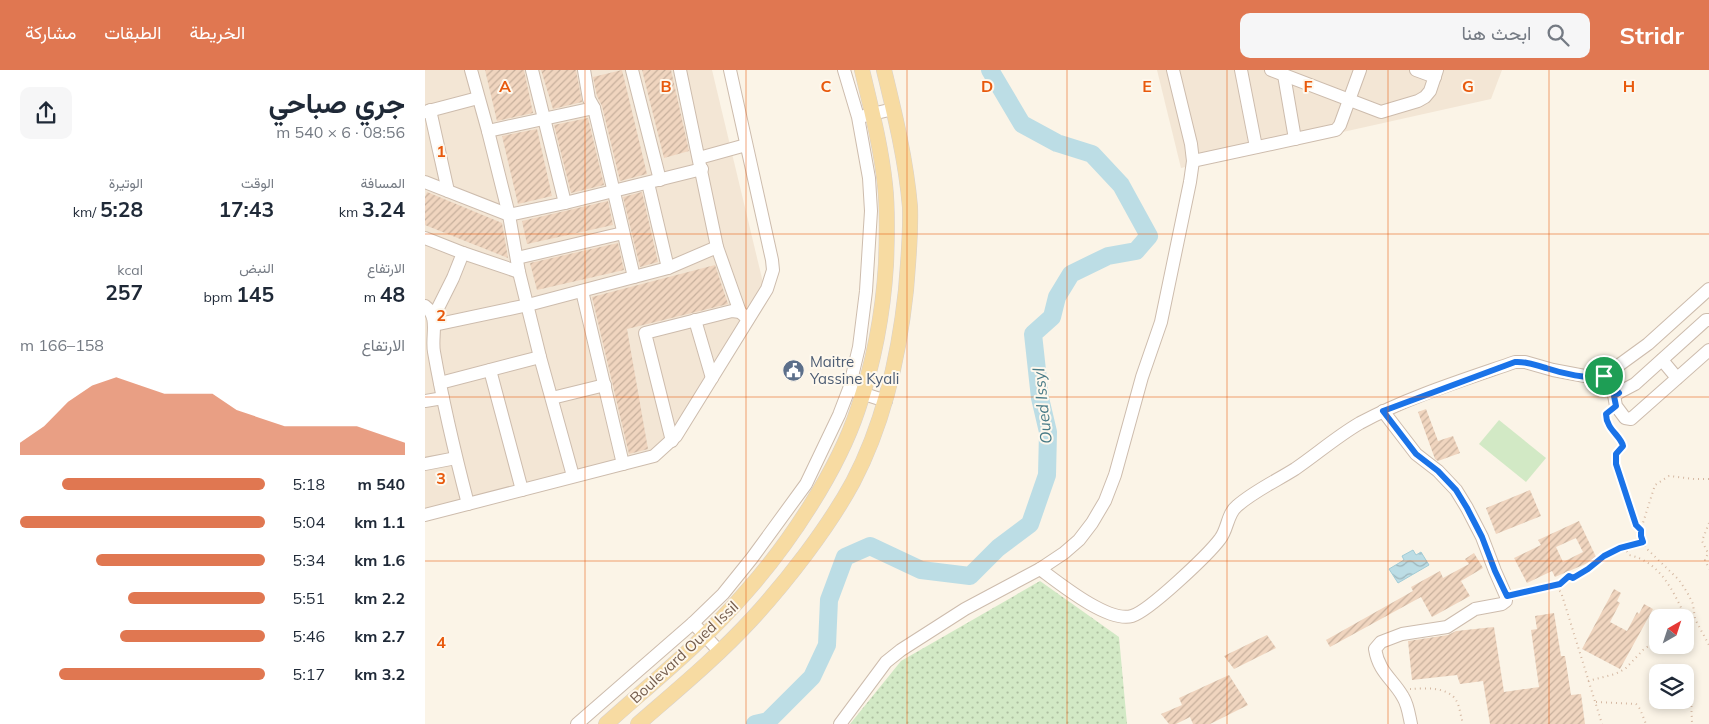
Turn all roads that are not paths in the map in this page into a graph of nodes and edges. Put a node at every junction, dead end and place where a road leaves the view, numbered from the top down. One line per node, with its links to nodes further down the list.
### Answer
1 (471, 70): 20 (street)
2 (532, 70): 26 (street)
3 (584, 70): 22 (street)
4 (632, 70): 33 (street)
5 (680, 70): 32 (street)
6 (729, 70): 29 (street)
7 (844, 70): 25 (street)
8 (862, 70): 25 (main road, Boulevard Oued Issil)
9 (884, 70): 23 (main road, Boulevard Oued Issil)
10 (1183, 70): 18 (street)
11 (1241, 70): 30 (street)
12 (1271, 70): 17 (street)
13 (1312, 70): 19 (street)
14 (1360, 70): 21 (street)
15 (1416, 70): 16 (street)
16 (1436, 73): 21 (street)
17 (1284, 75): 19 (street); 28 (street)
18 (1175, 76): 31 (street)
19 (1307, 83): 21 (street)
20 (478, 98): 24 (street); 27 (street)
21 (1350, 100): 28 (street)
22 (594, 108): 26 (street); 36 (street)
23 (893, 109): 25 (street); 70 (main road, Boulevard Oued Issil)
24 (428, 111): 35 (street)
25 (865, 116): 65 (main road, Boulevard Oued Issil)
26 (545, 120): 27 (street); 37 (street)
27 (488, 131): 38 (street)
28 (1295, 139): 30 (street)
29 (746, 145): 32 (street); 51 (street)
30 (1256, 147): 31 (street)
31 (1193, 161): 80 (street)
32 (700, 163): 33 (street); 41 (street)
33 (654, 181): 36 (street); 44 (street)
34 (425, 182): 35 (street)
35 (448, 191): 38 (street)
36 (613, 191): 37 (street); 39 (street)
37 (565, 203): 38 (street)
38 (509, 215): 43 (street)
39 (623, 233): 43 (street); 46 (street)
40 (425, 238): 42 (street)
41 (717, 247): 44 (street); 51 (street)
42 (463, 253): 45 (street); 54 (street)
43 (517, 258): 45 (street)
44 (668, 268): 46 (street)
45 (519, 272): 49 (street)
46 (634, 277): 48 (street)
47 (1709, 289): 60 (street)
48 (582, 291): 49 (street); 64 (street)
49 (528, 305): 54 (street); 57 (street)
50 (425, 306): 54 (street)
51 (744, 315): 52 (street); 61 (street)
52 (695, 320): 61 (street); 72 (street)
53 (1709, 320): 58 (street)
54 (434, 321): 55 (street)
55 (429, 350): 63 (street)
56 (1709, 350): 62 (street)
57 (540, 357): 59 (street); 68 (street)
58 (1662, 360): 62 (street); 66 (street)
59 (490, 370): 63 (street); 77 (street)
60 (1604, 376): 66 (street); 71 (street)
61 (712, 378): 72 (street)
62 (1677, 378): 66 (street)
63 (440, 383): 67 (street)
64 (605, 384): 68 (street); 75 (street)
65 (856, 391): 70 (street); 81 (street); 82 (main road, Boulevard Oued Issil)
66 (1619, 393)
67 (443, 398): 69 (street); 73 (street)
68 (552, 398): 76 (street)
69 (425, 400)
70 (886, 401): 83 (main road, Boulevard Oued Issil)
71 (1383, 411): 80 (street); 88 (street)
72 (672, 441): 75 (street)
73 (456, 458): 74 (street); 78 (street)
74 (425, 464)
75 (623, 464): 76 (street)
76 (573, 476): 77 (street)
77 (522, 490): 78 (street)
78 (468, 504): 79 (street)
79 (425, 515)
80 (1040, 569): 87 (street)
81 (693, 623): 82 (street); 84 (street)
82 (706, 636): 83 (street); 85 (main road, Boulevard Oued Issil)
83 (720, 652): 86 (main road, Boulevard Oued Issil)
84 (577, 724)
85 (606, 724)
86 (638, 724)
87 (841, 724)
88 (1411, 724)

